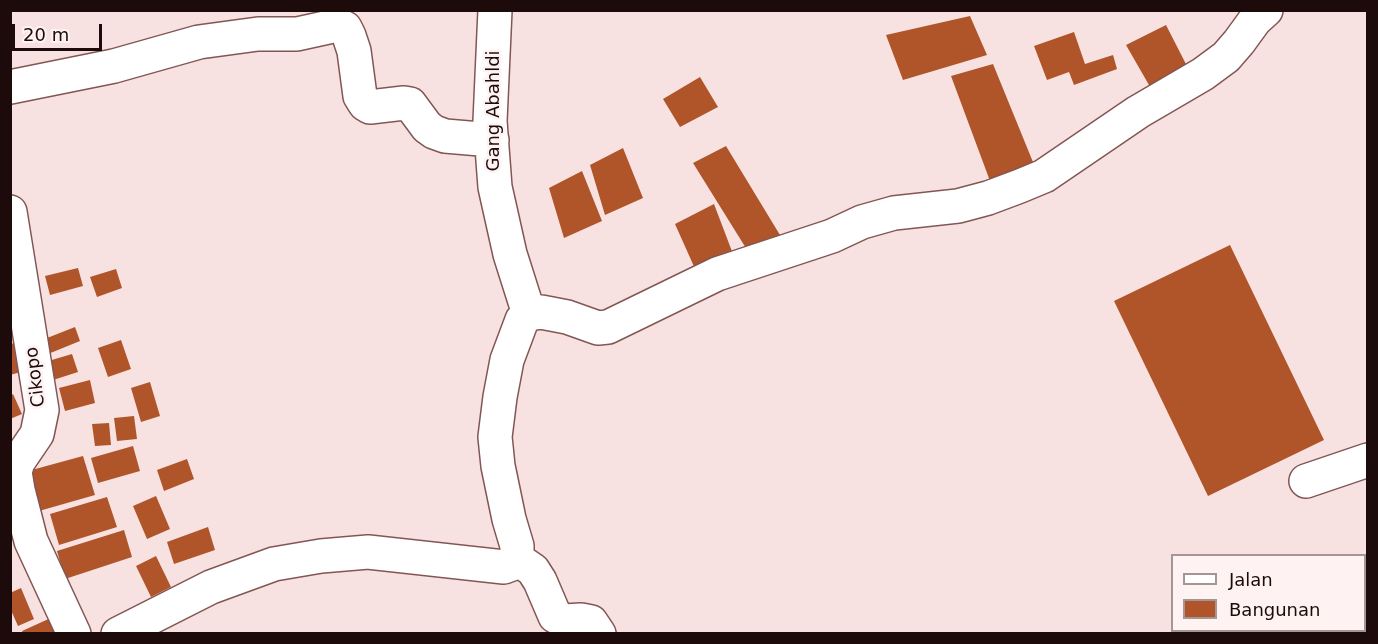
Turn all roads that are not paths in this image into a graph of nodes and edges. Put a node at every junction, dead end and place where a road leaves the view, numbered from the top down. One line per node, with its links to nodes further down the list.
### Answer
1 (495, 10): 4 (street, Gang Abahldi)
2 (1266, 10): 6 (street)
3 (10, 87): 4 (street)
4 (492, 140): 6 (street, Gang Abahldi)
5 (10, 212): 8 (street, Cikopo)
6 (529, 314): 10 (street)
7 (1368, 460): 9 (street)
8 (13, 472): 11 (street, Cikopo)
9 (1306, 481)
10 (517, 559): 12 (street); 13 (street)
11 (74, 633)
12 (118, 633)
13 (599, 633)

